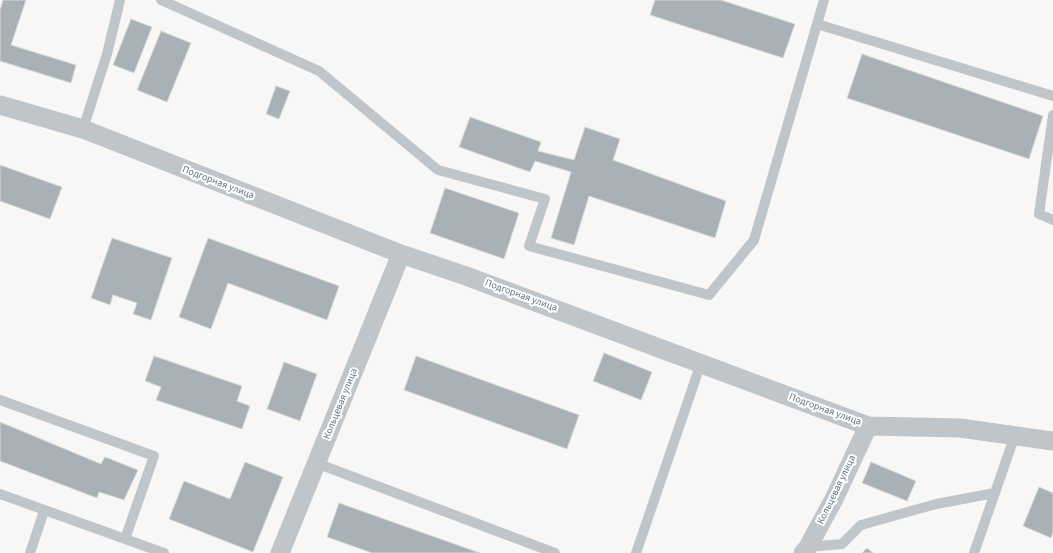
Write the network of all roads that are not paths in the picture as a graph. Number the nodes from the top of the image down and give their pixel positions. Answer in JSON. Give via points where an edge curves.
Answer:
{"nodes":[{"id":1,"x":120,"y":0,"type":"edge"},
{"id":2,"x":162,"y":0,"type":"edge"},
{"id":3,"x":824,"y":0,"type":"edge"},
{"id":4,"x":817,"y":24,"type":"junction"},
{"id":5,"x":1053,"y":96,"type":"edge"},
{"id":6,"x":0,"y":105,"type":"edge"},
{"id":7,"x":1053,"y":115,"type":"edge"},
{"id":8,"x":83,"y":130,"type":"junction"},
{"id":9,"x":1053,"y":220,"type":"edge"},
{"id":10,"x":401,"y":254,"type":"junction"},
{"id":11,"x":701,"y":363,"type":"junction"},
{"id":12,"x":0,"y":400,"type":"edge"},
{"id":13,"x":868,"y":426,"type":"junction"},
{"id":14,"x":1015,"y":435,"type":"junction"},
{"id":15,"x":1053,"y":441,"type":"edge"},
{"id":16,"x":316,"y":463,"type":"junction"},
{"id":17,"x":995,"y":493,"type":"junction"},
{"id":18,"x":0,"y":494,"type":"edge"},
{"id":19,"x":44,"y":511,"type":"junction"},
{"id":20,"x":125,"y":539,"type":"junction"},
{"id":21,"x":806,"y":550,"type":"edge"},
{"id":22,"x":30,"y":553,"type":"edge"},
{"id":23,"x":164,"y":553,"type":"edge"},
{"id":24,"x":280,"y":553,"type":"edge"},
{"id":25,"x":555,"y":553,"type":"edge"},
{"id":26,"x":636,"y":553,"type":"edge"},
{"id":27,"x":974,"y":553,"type":"edge"}],
"edges":[{"from":1,"to":8,"type":"lane","via":[[107,54]]},
{"from":2,"to":4,"type":"lane","via":[[319,71],[438,170],[545,199],[529,246],[709,295],[754,240]]},
{"from":3,"to":4,"type":"lane"},
{"from":4,"to":5,"type":"lane"},
{"from":6,"to":8,"type":"street","name":"Подгорная улица"},
{"from":7,"to":9,"type":"lane","via":[[1039,214]]},
{"from":8,"to":10,"type":"street","name":"Подгорная улица"},
{"from":10,"to":11,"type":"street","name":"Подгорная улица"},
{"from":10,"to":16,"type":"street","name":"Кольцевая улица"},
{"from":11,"to":13,"type":"street","name":"Подгорная улица"},
{"from":11,"to":26,"type":"lane"},
{"from":12,"to":20,"type":"lane","via":[[154,456]]},
{"from":13,"to":14,"type":"street","name":"Подгорная улица","via":[[960,428]]},
{"from":13,"to":21,"type":"street","name":"Кольцевая улица","via":[[834,499]]},
{"from":14,"to":15,"type":"street","name":"Подгорная улица"},
{"from":14,"to":17,"type":"lane"},
{"from":16,"to":24,"type":"street","name":"Кольцевая улица"},
{"from":16,"to":25,"type":"lane"},
{"from":17,"to":21,"type":"lane","via":[[936,504],[861,525],[842,544]]},
{"from":17,"to":27,"type":"lane"},
{"from":18,"to":19,"type":"lane"},
{"from":19,"to":20,"type":"lane"},
{"from":19,"to":22,"type":"lane"},
{"from":20,"to":23,"type":"lane"}]}
